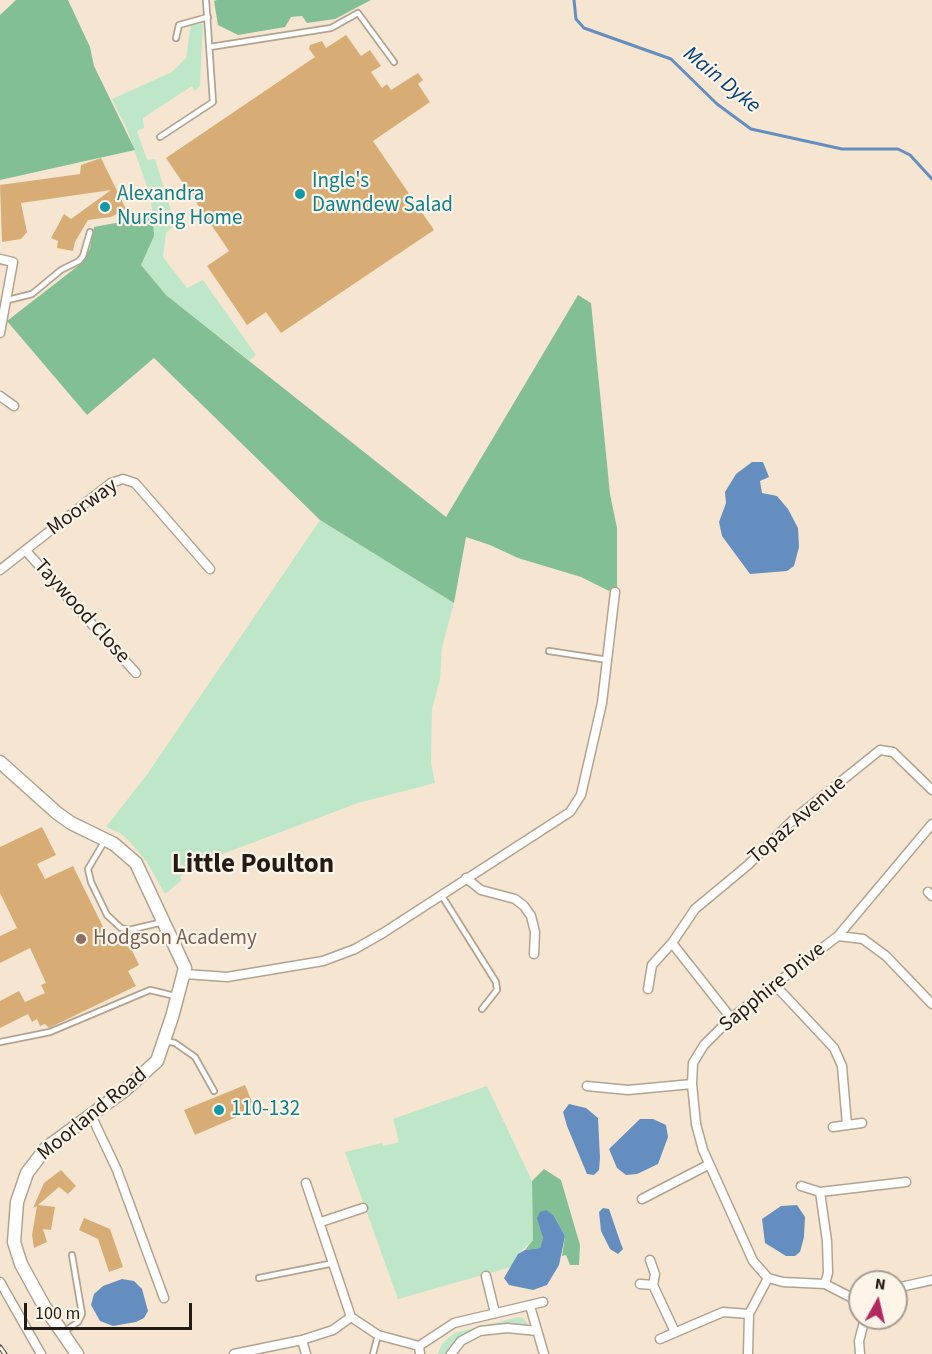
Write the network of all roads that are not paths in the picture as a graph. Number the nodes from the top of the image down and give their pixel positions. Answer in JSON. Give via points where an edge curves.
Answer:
{"nodes":[{"id":1,"x":206,"y":0,"type":"edge"},
{"id":2,"x":208,"y":17,"type":"junction"},
{"id":3,"x":176,"y":38,"type":"dead end"},
{"id":4,"x":210,"y":47,"type":"junction"},
{"id":5,"x":394,"y":62,"type":"dead end"},
{"id":6,"x":160,"y":138,"type":"dead end"},
{"id":7,"x":90,"y":232,"type":"dead end"},
{"id":8,"x":0,"y":259,"type":"edge"},
{"id":9,"x":8,"y":300,"type":"junction"},
{"id":10,"x":0,"y":333,"type":"edge"},
{"id":11,"x":1,"y":399,"type":"edge"},
{"id":12,"x":14,"y":406,"type":"dead end"},
{"id":13,"x":26,"y":551,"type":"junction"},
{"id":14,"x":210,"y":569,"type":"dead end"},
{"id":15,"x":0,"y":570,"type":"edge"},
{"id":16,"x":615,"y":592,"type":"dead end"},
{"id":17,"x":549,"y":651,"type":"dead end"},
{"id":18,"x":608,"y":660,"type":"junction"},
{"id":19,"x":136,"y":673,"type":"dead end"},
{"id":20,"x":0,"y":762,"type":"edge"},
{"id":21,"x":932,"y":790,"type":"edge"},
{"id":22,"x":932,"y":824,"type":"edge"},
{"id":23,"x":105,"y":839,"type":"junction"},
{"id":24,"x":466,"y":878,"type":"junction"},
{"id":25,"x":442,"y":896,"type":"junction"},
{"id":26,"x":164,"y":921,"type":"junction"},
{"id":27,"x":838,"y":936,"type":"junction"},
{"id":28,"x":672,"y":943,"type":"junction"},
{"id":29,"x":534,"y":954,"type":"dead end"},
{"id":30,"x":185,"y":974,"type":"junction"},
{"id":31,"x":774,"y":984,"type":"junction"},
{"id":32,"x":648,"y":989,"type":"dead end"},
{"id":33,"x":178,"y":996,"type":"junction"},
{"id":34,"x":932,"y":1004,"type":"edge"},
{"id":35,"x":482,"y":1009,"type":"dead end"},
{"id":36,"x":731,"y":1018,"type":"junction"},
{"id":37,"x":165,"y":1041,"type":"junction"},
{"id":38,"x":0,"y":1042,"type":"edge"},
{"id":39,"x":692,"y":1084,"type":"junction"},
{"id":40,"x":587,"y":1086,"type":"dead end"},
{"id":41,"x":214,"y":1091,"type":"dead end"},
{"id":42,"x":91,"y":1115,"type":"junction"},
{"id":43,"x":862,"y":1123,"type":"dead end"},
{"id":44,"x":847,"y":1125,"type":"junction"},
{"id":45,"x":833,"y":1127,"type":"dead end"},
{"id":46,"x":708,"y":1165,"type":"junction"},
{"id":47,"x":906,"y":1182,"type":"dead end"},
{"id":48,"x":306,"y":1183,"type":"dead end"},
{"id":49,"x":801,"y":1186,"type":"dead end"},
{"id":50,"x":820,"y":1192,"type":"junction"},
{"id":51,"x":642,"y":1200,"type":"dead end"},
{"id":52,"x":363,"y":1208,"type":"dead end"},
{"id":53,"x":321,"y":1222,"type":"junction"},
{"id":54,"x":72,"y":1255,"type":"dead end"},
{"id":55,"x":650,"y":1260,"type":"dead end"},
{"id":56,"x":333,"y":1263,"type":"junction"},
{"id":57,"x":486,"y":1276,"type":"dead end"},
{"id":58,"x":259,"y":1278,"type":"dead end"},
{"id":59,"x":768,"y":1278,"type":"junction"},
{"id":60,"x":932,"y":1280,"type":"edge"},
{"id":61,"x":0,"y":1282,"type":"edge"},
{"id":62,"x":640,"y":1284,"type":"dead end"},
{"id":63,"x":825,"y":1284,"type":"junction"},
{"id":64,"x":653,"y":1285,"type":"junction"},
{"id":65,"x":908,"y":1285,"type":"edge"},
{"id":66,"x":848,"y":1296,"type":"edge"},
{"id":67,"x":164,"y":1298,"type":"dead end"},
{"id":68,"x":543,"y":1302,"type":"dead end"},
{"id":69,"x":530,"y":1306,"type":"junction"},
{"id":70,"x":495,"y":1313,"type":"junction"},
{"id":71,"x":749,"y":1314,"type":"junction"},
{"id":72,"x":351,"y":1317,"type":"junction"},
{"id":73,"x":862,"y":1330,"type":"edge"},
{"id":74,"x":537,"y":1331,"type":"junction"},
{"id":75,"x":675,"y":1332,"type":"junction"},
{"id":76,"x":62,"y":1333,"type":"junction"},
{"id":77,"x":378,"y":1335,"type":"junction"},
{"id":78,"x":660,"y":1339,"type":"dead end"},
{"id":79,"x":302,"y":1340,"type":"junction"},
{"id":80,"x":419,"y":1350,"type":"edge"},
{"id":81,"x":41,"y":1354,"type":"edge"},
{"id":82,"x":77,"y":1354,"type":"edge"},
{"id":83,"x":234,"y":1354,"type":"edge"},
{"id":84,"x":306,"y":1354,"type":"edge"},
{"id":85,"x":373,"y":1354,"type":"edge"},
{"id":86,"x":451,"y":1354,"type":"edge"},
{"id":87,"x":544,"y":1354,"type":"edge"},
{"id":88,"x":748,"y":1354,"type":"edge"},
{"id":89,"x":860,"y":1354,"type":"edge"}],
"edges":[{"from":1,"to":2,"type":"lane"},
{"from":2,"to":3,"type":"lane","via":[[179,26]]},
{"from":2,"to":4,"type":"lane"},
{"from":4,"to":5,"type":"lane","via":[[331,28],[358,13]]},
{"from":4,"to":6,"type":"lane","via":[[213,102]]},
{"from":7,"to":9,"type":"lane","via":[[80,261],[61,270],[32,294]]},
{"from":8,"to":9,"type":"street","via":[[13,262]]},
{"from":9,"to":10,"type":"street"},
{"from":11,"to":12,"type":"street"},
{"from":13,"to":14,"type":"street","name":"Moorway","via":[[111,483],[127,479],[135,483]]},
{"from":13,"to":15,"type":"street","name":"Moorway"},
{"from":13,"to":19,"type":"street","name":"Taywood Close"},
{"from":16,"to":18,"type":"street"},
{"from":17,"to":18,"type":"lane"},
{"from":18,"to":24,"type":"street","via":[[578,803],[570,812]]},
{"from":20,"to":23,"type":"street","via":[[64,818]]},
{"from":21,"to":28,"type":"street","name":"Topaz Avenue","via":[[893,752],[880,750],[794,819],[748,865],[695,909]]},
{"from":22,"to":27,"type":"street"},
{"from":23,"to":26,"type":"street","via":[[128,854],[141,870]]},
{"from":23,"to":26,"type":"lane","via":[[88,869],[107,915],[129,930]]},
{"from":24,"to":25,"type":"street"},
{"from":24,"to":29,"type":"street","via":[[481,890],[515,899],[524,906],[535,932]]},
{"from":25,"to":30,"type":"street","via":[[374,939],[323,961],[227,977]]},
{"from":25,"to":35,"type":"lane","via":[[496,982],[497,990]]},
{"from":26,"to":30,"type":"street","via":[[184,961]]},
{"from":27,"to":31,"type":"street","name":"Sapphire Drive"},
{"from":27,"to":34,"type":"street","name":"Sapphire Drive","via":[[863,939]]},
{"from":28,"to":32,"type":"street","name":"Topaz Avenue","via":[[652,965]]},
{"from":28,"to":36,"type":"street"},
{"from":30,"to":33,"type":"street","name":"Moorland Road"},
{"from":31,"to":36,"type":"street","name":"Sapphire Drive"},
{"from":31,"to":44,"type":"street","via":[[834,1048],[842,1066]]},
{"from":33,"to":37,"type":"street","name":"Moorland Road"},
{"from":33,"to":38,"type":"lane","via":[[150,990],[50,1032]]},
{"from":36,"to":39,"type":"street","name":"Sapphire Drive","via":[[693,1063]]},
{"from":37,"to":41,"type":"lane","via":[[195,1057]]},
{"from":37,"to":42,"type":"street","name":"Moorland Road","via":[[151,1068]]},
{"from":39,"to":40,"type":"street","via":[[628,1090]]},
{"from":39,"to":46,"type":"street","name":"Sapphire Drive","via":[[696,1124]]},
{"from":42,"to":67,"type":"street","via":[[117,1170]]},
{"from":42,"to":76,"type":"street","name":"Moorland Road","via":[[38,1157],[24,1181],[15,1212],[14,1242],[19,1257]]},
{"from":43,"to":44,"type":"street"},
{"from":44,"to":45,"type":"street"},
{"from":46,"to":51,"type":"street"},
{"from":46,"to":59,"type":"street","name":"Sapphire Drive","via":[[753,1261]]},
{"from":47,"to":50,"type":"street"},
{"from":48,"to":53,"type":"street"},
{"from":49,"to":50,"type":"street"},
{"from":50,"to":63,"type":"street","via":[[827,1241]]},
{"from":52,"to":53,"type":"street"},
{"from":53,"to":56,"type":"street"},
{"from":54,"to":76,"type":"lane","via":[[82,1314],[78,1322]]},
{"from":55,"to":64,"type":"street","via":[[655,1274]]},
{"from":56,"to":58,"type":"lane"},
{"from":56,"to":72,"type":"street"},
{"from":57,"to":70,"type":"street"},
{"from":59,"to":63,"type":"street"},
{"from":59,"to":71,"type":"street"},
{"from":60,"to":65,"type":"street"},
{"from":61,"to":81,"type":"street"},
{"from":62,"to":64,"type":"street"},
{"from":63,"to":66,"type":"street"},
{"from":64,"to":75,"type":"street"},
{"from":68,"to":69,"type":"street"},
{"from":69,"to":70,"type":"street"},
{"from":69,"to":74,"type":"street"},
{"from":70,"to":80,"type":"street","via":[[453,1323]]},
{"from":71,"to":75,"type":"street","via":[[723,1312]]},
{"from":71,"to":88,"type":"street"},
{"from":72,"to":77,"type":"street"},
{"from":72,"to":79,"type":"street","via":[[333,1330]]},
{"from":73,"to":89,"type":"street"},
{"from":74,"to":86,"type":"street","via":[[480,1330],[461,1341]]},
{"from":74,"to":87,"type":"street"},
{"from":75,"to":78,"type":"street"},
{"from":76,"to":82,"type":"street","name":"Moorland Road"},
{"from":77,"to":80,"type":"street"},
{"from":77,"to":85,"type":"lane"},
{"from":79,"to":83,"type":"street"},
{"from":79,"to":84,"type":"street"}]}
